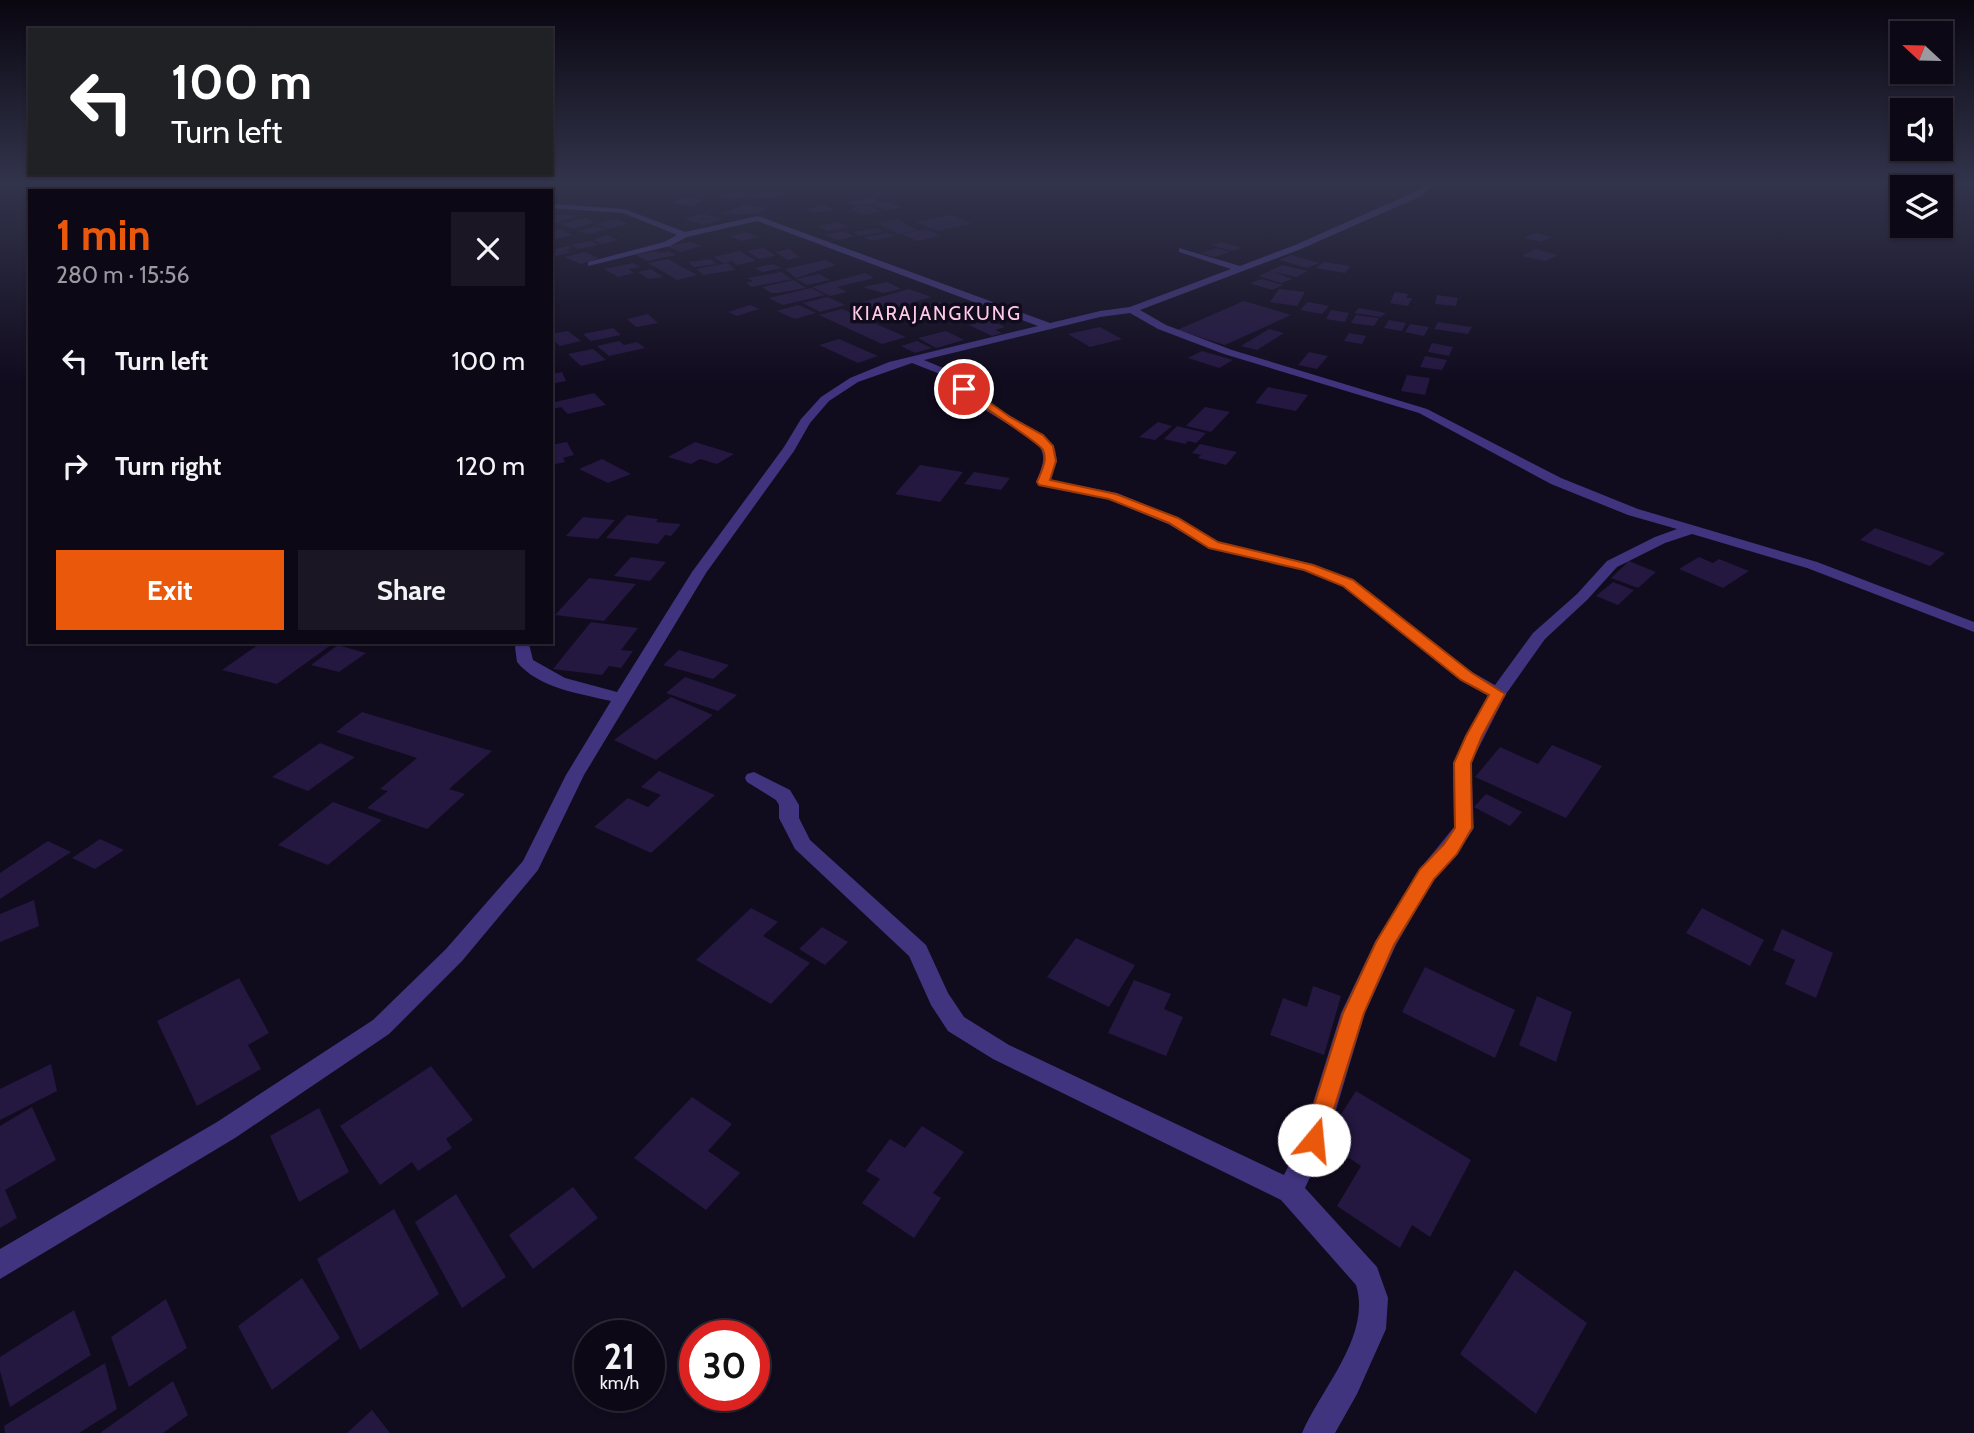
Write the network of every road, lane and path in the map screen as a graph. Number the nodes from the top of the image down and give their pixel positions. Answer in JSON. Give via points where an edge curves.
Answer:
{"nodes":[{"id":1,"x":652,"y":248,"type":"edge"},
{"id":2,"x":838,"y":248,"type":"edge"},
{"id":3,"x":1294,"y":248,"type":"edge"},
{"id":4,"x":1182,"y":250,"type":"dead end"},
{"id":5,"x":591,"y":264,"type":"dead end"},
{"id":6,"x":1243,"y":270,"type":"junction"},
{"id":7,"x":1132,"y":310,"type":"junction"},
{"id":8,"x":1048,"y":326,"type":"junction"},
{"id":9,"x":913,"y":359,"type":"junction"},
{"id":10,"x":1692,"y":529,"type":"junction"},
{"id":11,"x":1974,"y":627,"type":"edge"},
{"id":12,"x":523,"y":646,"type":"dead end"},
{"id":13,"x":1498,"y":694,"type":"junction"},
{"id":14,"x":623,"y":699,"type":"junction"},
{"id":15,"x":754,"y":778,"type":"dead end"},
{"id":16,"x":1290,"y":1191,"type":"junction"},
{"id":17,"x":0,"y":1265,"type":"edge"},
{"id":18,"x":1318,"y":1433,"type":"edge"}],
"edges":[{"from":1,"to":5,"type":"street"},
{"from":2,"to":8,"type":"street"},
{"from":3,"to":6,"type":"street"},
{"from":4,"to":6,"type":"street"},
{"from":6,"to":7,"type":"street"},
{"from":7,"to":8,"type":"street"},
{"from":7,"to":10,"type":"street","via":[[1162,327],[1228,352],[1423,411],[1567,486]]},
{"from":8,"to":9,"type":"street"},
{"from":9,"to":13,"type":"street","via":[[944,372],[973,398],[1039,438],[1049,449],[1051,461],[1043,482],[1112,496],[1173,521],[1214,545],[1308,567],[1348,583],[1466,677]]},
{"from":9,"to":14,"type":"street","via":[[853,380],[825,399],[805,422],[699,572]]},
{"from":10,"to":11,"type":"street","via":[[1812,565]]},
{"from":10,"to":13,"type":"street","via":[[1612,565],[1539,636]]},
{"from":12,"to":14,"type":"street","via":[[525,662],[539,673]]},
{"from":13,"to":16,"type":"street","via":[[1462,763],[1464,828],[1427,874],[1386,942],[1353,1013],[1314,1140]]},
{"from":14,"to":17,"type":"street","via":[[575,775],[531,865],[454,955],[381,1027],[226,1130]]},
{"from":15,"to":16,"type":"street","via":[[783,795],[803,844],[918,951],[956,1024],[1001,1052]]},
{"from":16,"to":18,"type":"street","via":[[1367,1278],[1374,1298],[1371,1329]]}]}
